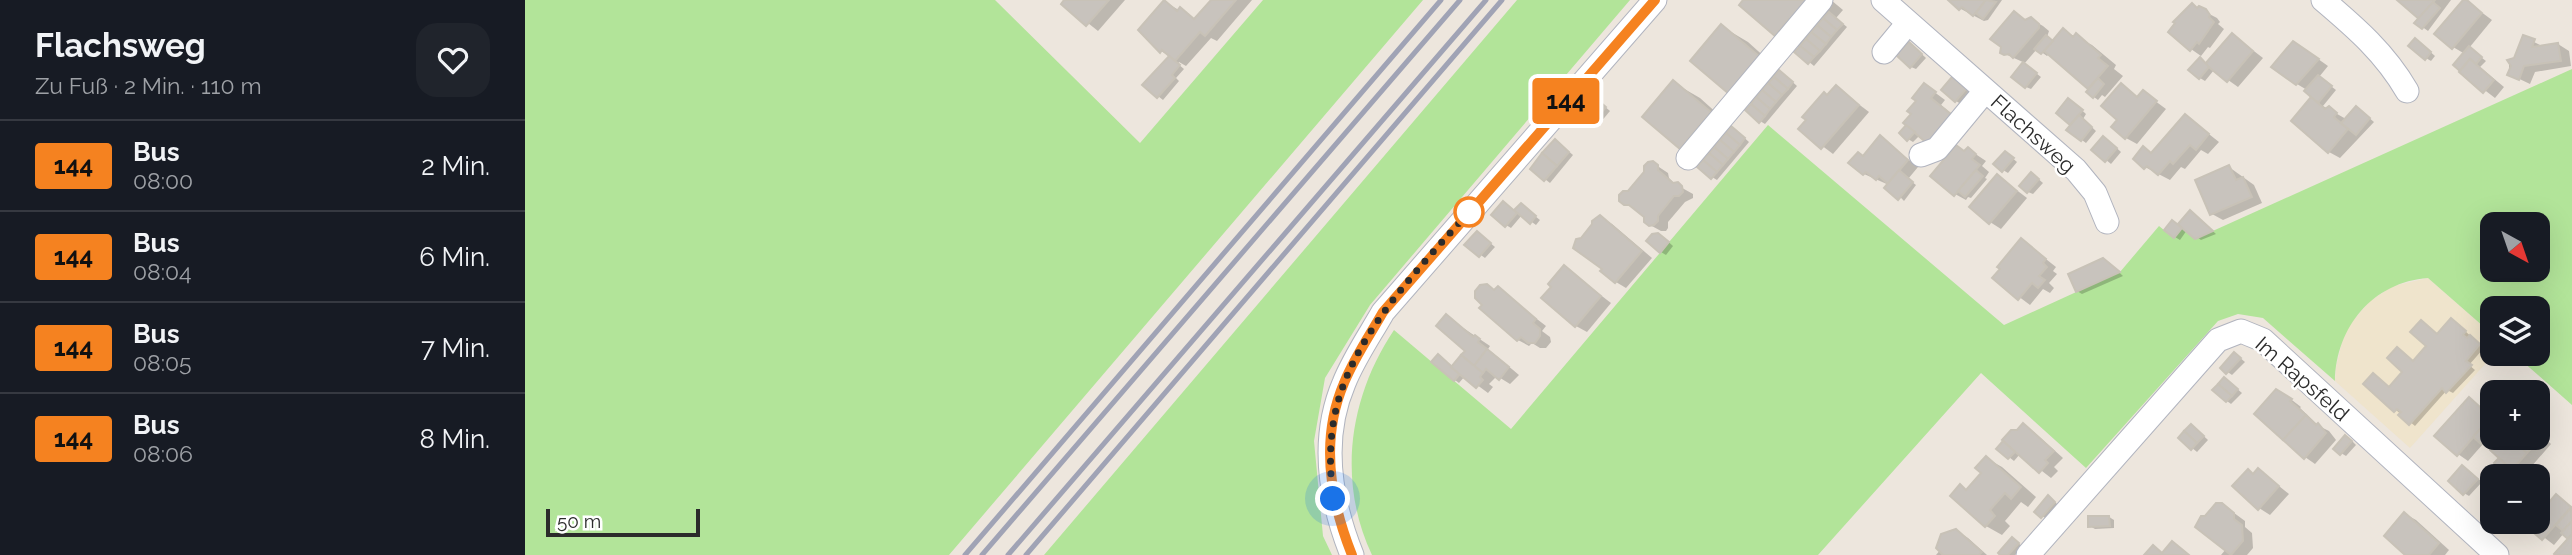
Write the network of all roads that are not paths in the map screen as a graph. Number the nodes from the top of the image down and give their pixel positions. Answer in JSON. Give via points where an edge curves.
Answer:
{"nodes":[{"id":1,"x":1655,"y":0,"type":"edge"},
{"id":2,"x":1821,"y":0,"type":"edge"},
{"id":3,"x":1883,"y":0,"type":"edge"},
{"id":4,"x":2323,"y":0,"type":"edge"},
{"id":5,"x":1908,"y":23,"type":"junction"},
{"id":6,"x":1884,"y":52,"type":"dead end"},
{"id":7,"x":2407,"y":90,"type":"dead end"},
{"id":8,"x":1985,"y":91,"type":"junction"},
{"id":9,"x":1921,"y":155,"type":"dead end"},
{"id":10,"x":1688,"y":158,"type":"dead end"},
{"id":11,"x":2107,"y":222,"type":"dead end"},
{"id":12,"x":2483,"y":550,"type":"edge"},
{"id":13,"x":1352,"y":555,"type":"edge"},
{"id":14,"x":2028,"y":555,"type":"edge"}],
"edges":[{"from":1,"to":13,"type":"street","via":[[1383,312],[1363,346],[1343,383],[1330,448],[1333,499]]},
{"from":2,"to":10,"type":"street"},
{"from":3,"to":5,"type":"street","name":"Flachsweg"},
{"from":4,"to":7,"type":"street","via":[[2393,66]]},
{"from":5,"to":6,"type":"street"},
{"from":5,"to":8,"type":"street","name":"Flachsweg"},
{"from":8,"to":9,"type":"street","via":[[1937,149]]},
{"from":8,"to":11,"type":"street","name":"Flachsweg","via":[[2075,170],[2095,193]]},
{"from":12,"to":14,"type":"street","name":"Im Rapsfeld","via":[[2263,340],[2241,331],[2218,340]]}]}
